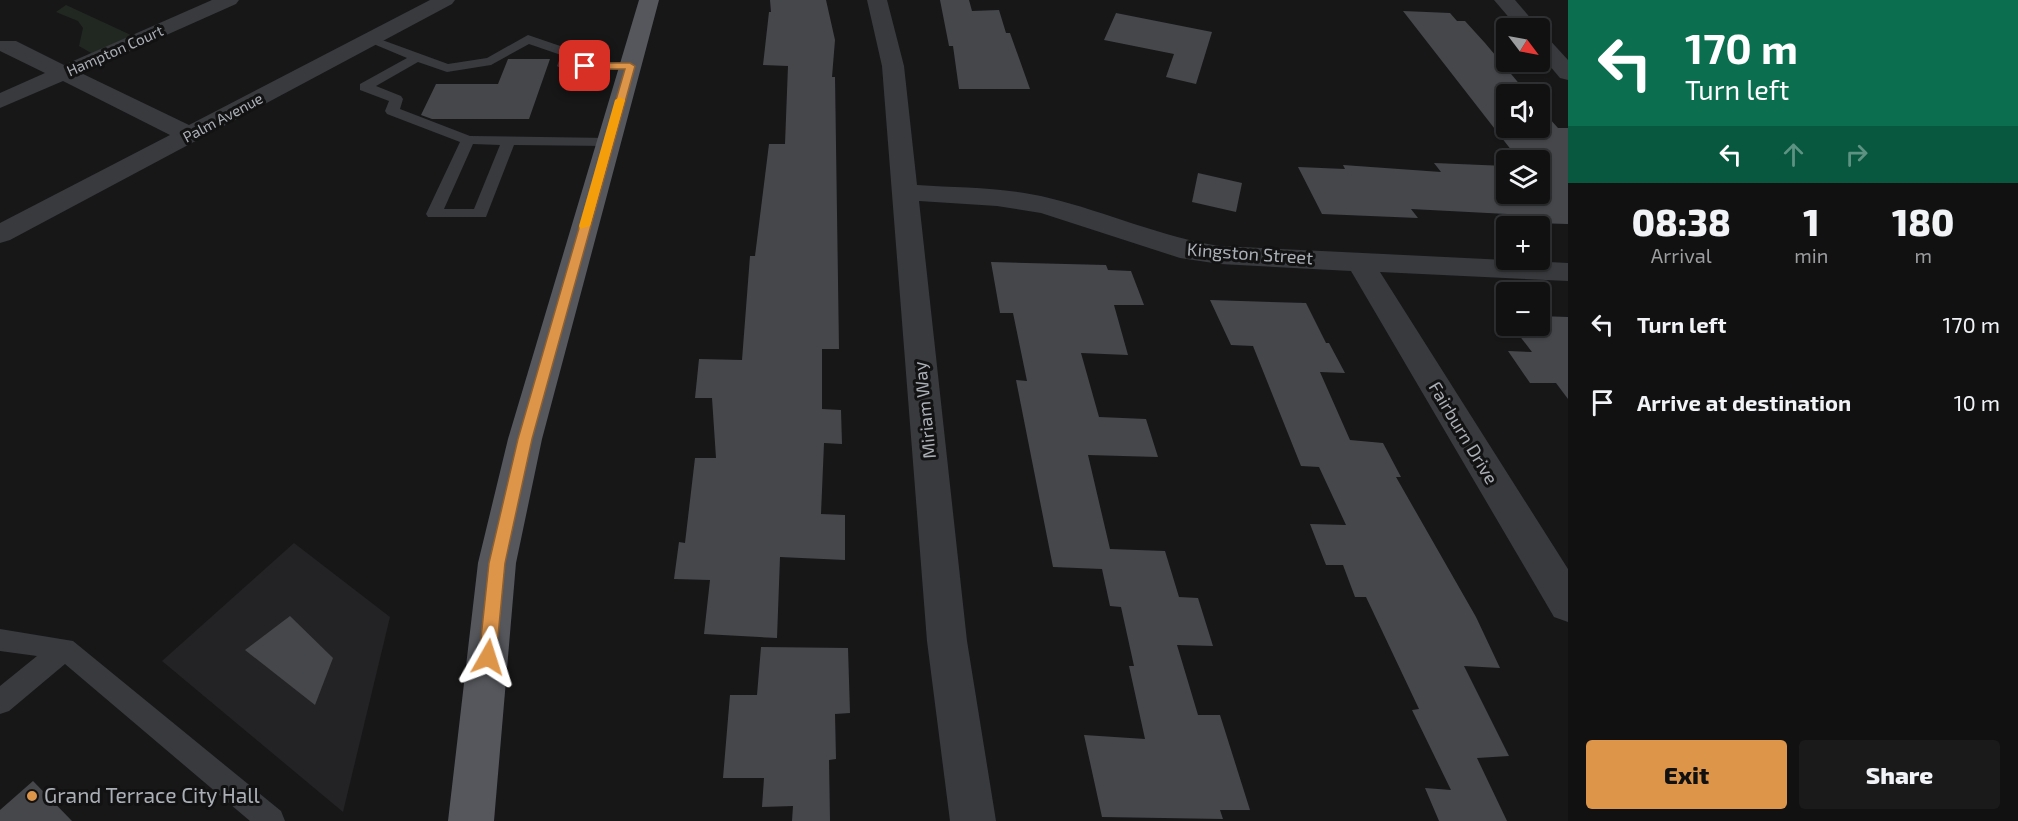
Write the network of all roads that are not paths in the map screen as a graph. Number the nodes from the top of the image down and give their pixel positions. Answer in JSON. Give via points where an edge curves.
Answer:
{"nodes":[{"id":1,"x":229,"y":0,"type":"edge"},
{"id":2,"x":445,"y":0,"type":"edge"},
{"id":3,"x":649,"y":0,"type":"edge"},
{"id":4,"x":877,"y":0,"type":"edge"},
{"id":5,"x":1504,"y":0,"type":"edge"},
{"id":6,"x":1520,"y":18,"type":"edge"},
{"id":7,"x":370,"y":40,"type":"junction"},
{"id":8,"x":8,"y":46,"type":"dead end"},
{"id":9,"x":1550,"y":53,"type":"edge"},
{"id":10,"x":418,"y":57,"type":"junction"},
{"id":11,"x":630,"y":66,"type":"junction"},
{"id":12,"x":1568,"y":73,"type":"edge"},
{"id":13,"x":63,"y":74,"type":"junction"},
{"id":14,"x":0,"y":101,"type":"edge"},
{"id":15,"x":190,"y":135,"type":"junction"},
{"id":16,"x":509,"y":139,"type":"junction"},
{"id":17,"x":468,"y":140,"type":"junction"},
{"id":18,"x":609,"y":142,"type":"junction"},
{"id":19,"x":904,"y":192,"type":"junction"},
{"id":20,"x":0,"y":234,"type":"edge"},
{"id":21,"x":1359,"y":261,"type":"junction"},
{"id":22,"x":1568,"y":272,"type":"edge"},
{"id":23,"x":1568,"y":604,"type":"edge"},
{"id":24,"x":0,"y":640,"type":"edge"},
{"id":25,"x":65,"y":649,"type":"junction"},
{"id":26,"x":0,"y":702,"type":"edge"},
{"id":27,"x":271,"y":821,"type":"edge"},
{"id":28,"x":471,"y":821,"type":"edge"},
{"id":29,"x":973,"y":821,"type":"edge"}],
"edges":[{"from":1,"to":13,"type":"street","name":"Hampton Court"},
{"from":2,"to":7,"type":"street","name":"Palm Avenue"},
{"from":3,"to":11,"type":"main road"},
{"from":4,"to":19,"type":"street","name":"Miriam Way","via":[[893,66]]},
{"from":5,"to":6,"type":"street"},
{"from":7,"to":10,"type":"lane"},
{"from":7,"to":15,"type":"street","name":"Palm Avenue"},
{"from":8,"to":13,"type":"street"},
{"from":9,"to":12,"type":"street"},
{"from":10,"to":11,"type":"lane","via":[[447,68],[480,63],[491,61],[528,39],[568,53],[563,66]]},
{"from":10,"to":17,"type":"lane","via":[[365,87],[396,99],[392,111]]},
{"from":11,"to":18,"type":"main road"},
{"from":13,"to":14,"type":"street","name":"Hampton Court"},
{"from":13,"to":15,"type":"street"},
{"from":15,"to":20,"type":"street","name":"Palm Avenue"},
{"from":16,"to":17,"type":"lane"},
{"from":16,"to":17,"type":"lane","via":[[480,214],[434,214]]},
{"from":16,"to":18,"type":"lane"},
{"from":18,"to":28,"type":"main road","via":[[525,439],[497,563]]},
{"from":19,"to":21,"type":"street","name":"Kingston Street","via":[[1045,205],[1180,249],[1220,255]]},
{"from":19,"to":29,"type":"street","name":"Miriam Way","via":[[947,641]]},
{"from":21,"to":22,"type":"street","name":"Kingston Street"},
{"from":21,"to":23,"type":"street","name":"Fairburn Drive"},
{"from":24,"to":25,"type":"lane"},
{"from":25,"to":26,"type":"lane"},
{"from":25,"to":27,"type":"lane"}]}
